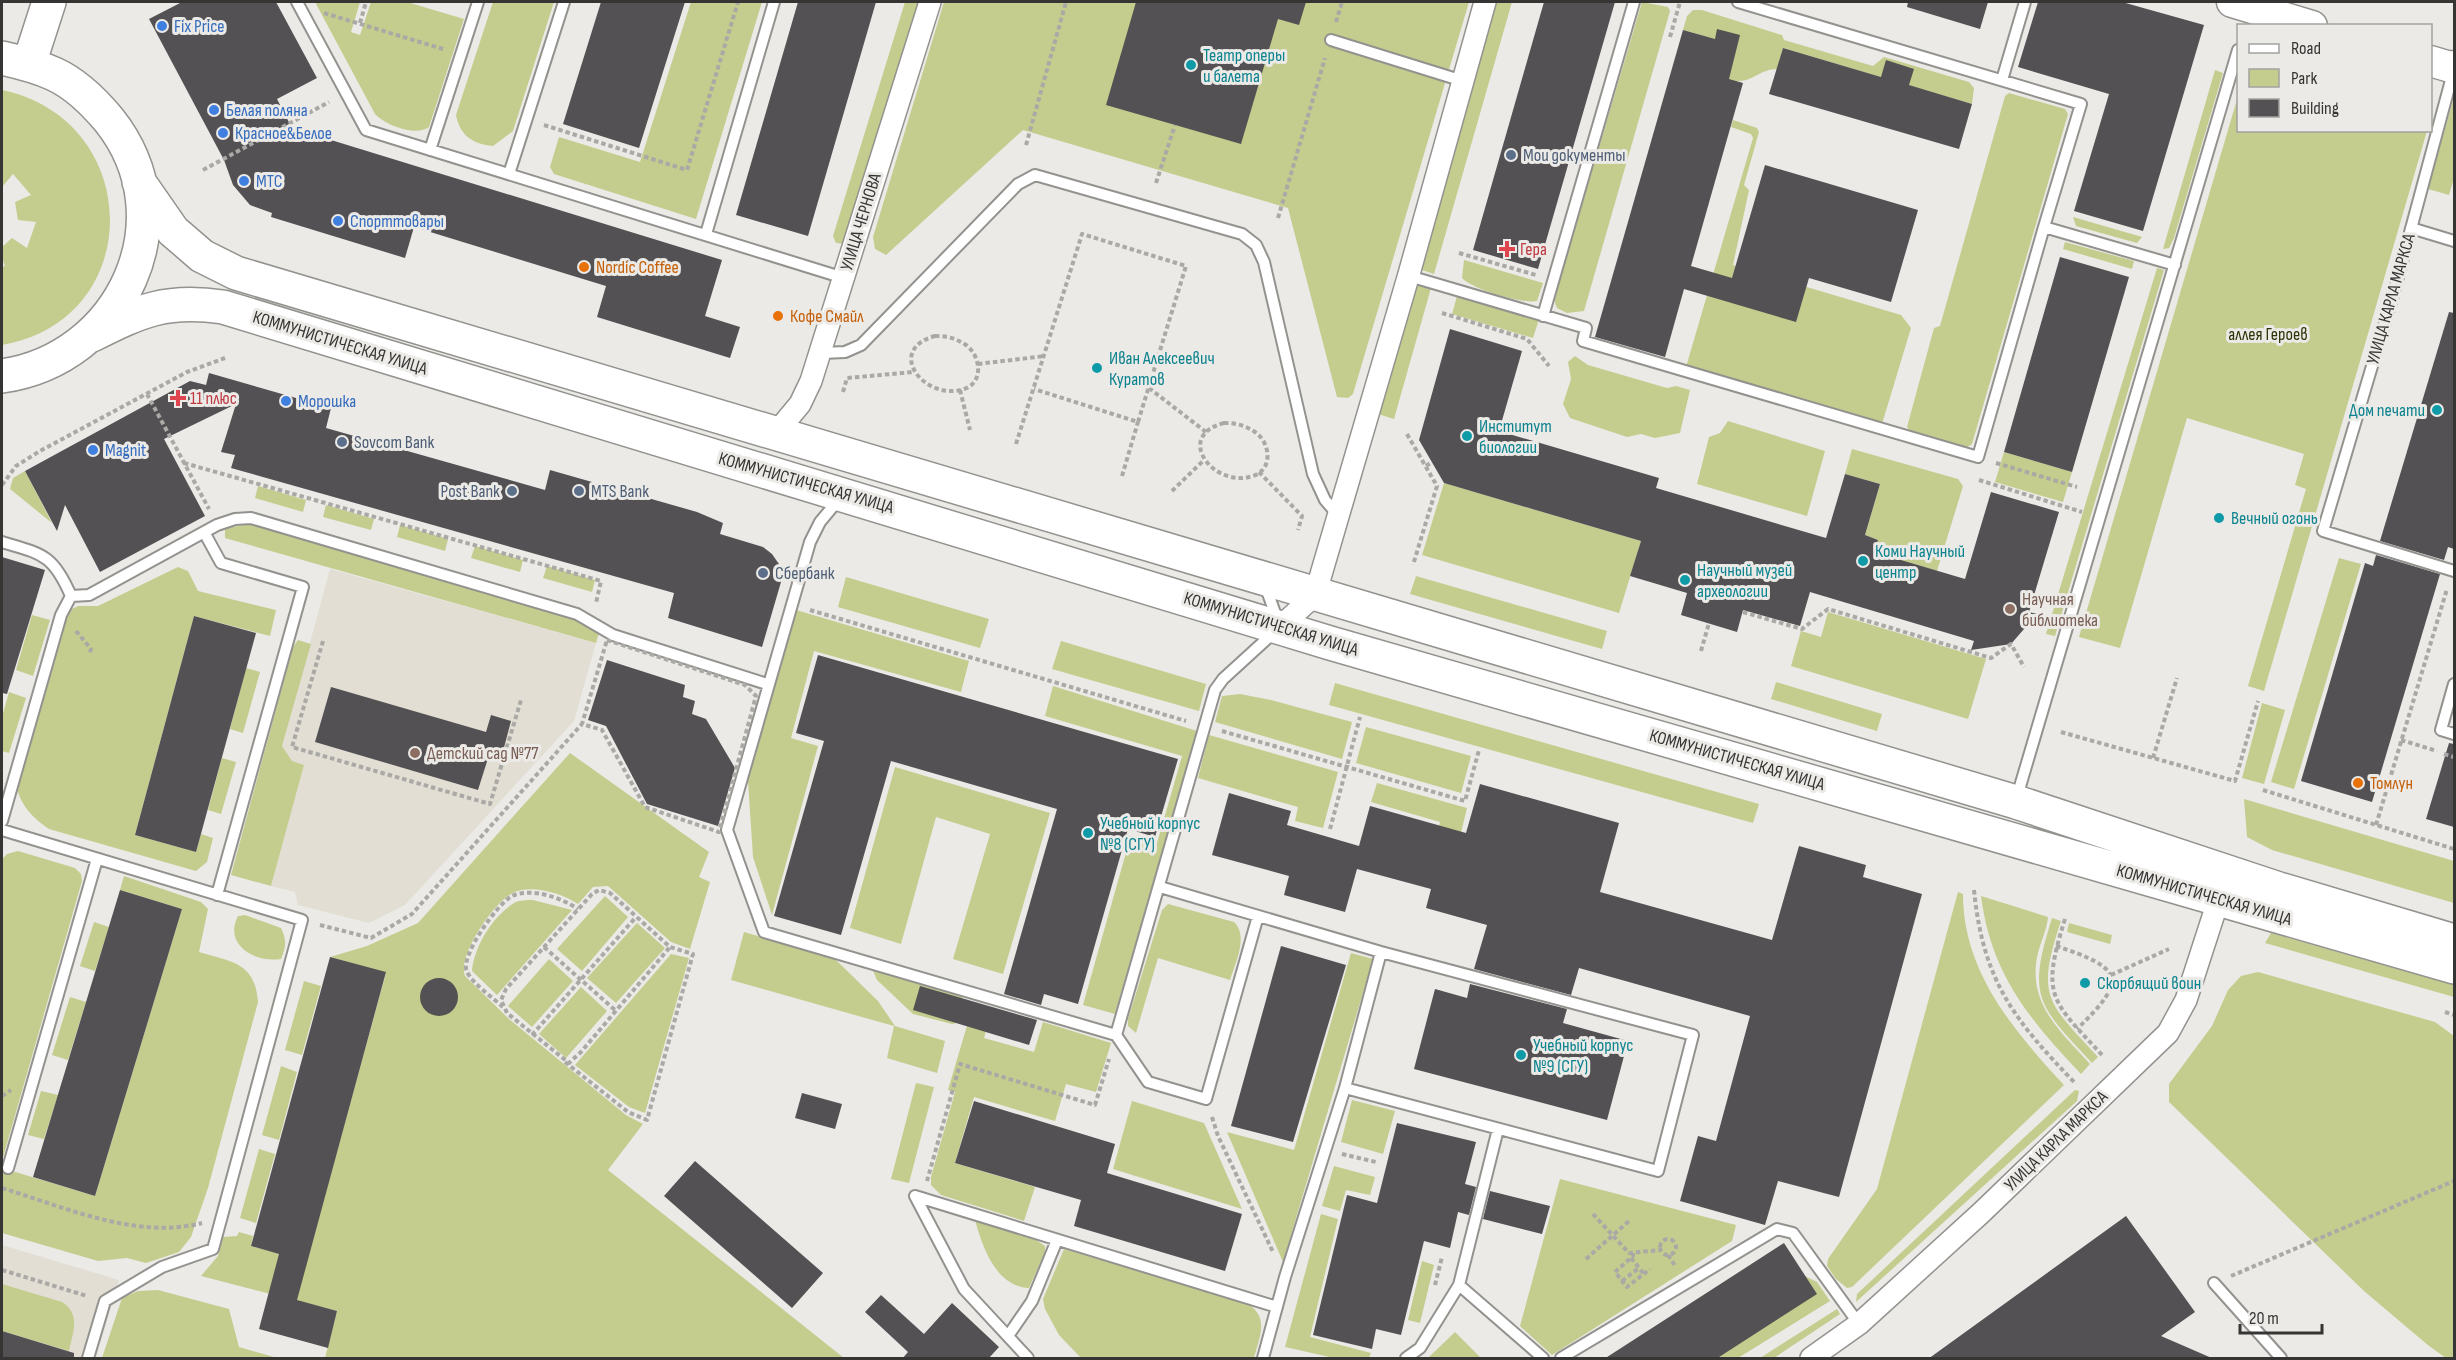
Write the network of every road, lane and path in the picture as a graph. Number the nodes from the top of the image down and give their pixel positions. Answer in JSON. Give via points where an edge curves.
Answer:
{"nodes":[{"id":1,"x":49,"y":2,"type":"edge"},
{"id":2,"x":366,"y":2,"type":"edge"},
{"id":3,"x":478,"y":2,"type":"edge"},
{"id":4,"x":564,"y":2,"type":"edge"},
{"id":5,"x":738,"y":2,"type":"edge"},
{"id":6,"x":774,"y":2,"type":"edge"},
{"id":7,"x":930,"y":2,"type":"edge"},
{"id":8,"x":1066,"y":2,"type":"edge"},
{"id":9,"x":1342,"y":2,"type":"edge"},
{"id":10,"x":1485,"y":2,"type":"edge"},
{"id":11,"x":1634,"y":2,"type":"edge"},
{"id":12,"x":1680,"y":2,"type":"edge"},
{"id":13,"x":1738,"y":2,"type":"edge"},
{"id":14,"x":2025,"y":2,"type":"edge"},
{"id":15,"x":298,"y":4,"type":"edge"},
{"id":16,"x":2244,"y":8,"type":"edge"},
{"id":17,"x":360,"y":23,"type":"junction"},
{"id":18,"x":2304,"y":24,"type":"edge"},
{"id":19,"x":1670,"y":37,"type":"dead end"},
{"id":20,"x":1331,"y":40,"type":"junction"},
{"id":21,"x":2237,"y":53,"type":"edge"},
{"id":22,"x":461,"y":55,"type":"junction"},
{"id":23,"x":15,"y":61,"type":"edge"},
{"id":24,"x":2446,"y":65,"type":"edge"},
{"id":25,"x":1463,"y":81,"type":"junction"},
{"id":26,"x":2002,"y":81,"type":"junction"},
{"id":27,"x":346,"y":94,"type":"junction"},
{"id":28,"x":526,"y":120,"type":"junction"},
{"id":29,"x":1175,"y":124,"type":"dead end"},
{"id":30,"x":2432,"y":130,"type":"edge"},
{"id":31,"x":2432,"y":132,"type":"edge"},
{"id":32,"x":1026,"y":145,"type":"dead end"},
{"id":33,"x":430,"y":150,"type":"junction"},
{"id":34,"x":203,"y":170,"type":"dead end"},
{"id":35,"x":509,"y":174,"type":"junction"},
{"id":36,"x":139,"y":182,"type":"junction"},
{"id":37,"x":1156,"y":183,"type":"dead end"},
{"id":38,"x":1278,"y":218,"type":"dead end"},
{"id":39,"x":2044,"y":227,"type":"junction"},
{"id":40,"x":2411,"y":228,"type":"junction"},
{"id":41,"x":706,"y":234,"type":"junction"},
{"id":42,"x":2454,"y":241,"type":"edge"},
{"id":43,"x":1459,"y":253,"type":"dead end"},
{"id":44,"x":2175,"y":265,"type":"junction"},
{"id":45,"x":1408,"y":276,"type":"junction"},
{"id":46,"x":844,"y":278,"type":"junction"},
{"id":47,"x":1553,"y":280,"type":"junction"},
{"id":48,"x":1442,"y":313,"type":"dead end"},
{"id":49,"x":1543,"y":316,"type":"junction"},
{"id":50,"x":92,"y":335,"type":"junction"},
{"id":51,"x":821,"y":353,"type":"junction"},
{"id":52,"x":1045,"y":356,"type":"junction"},
{"id":53,"x":225,"y":358,"type":"dead end"},
{"id":54,"x":978,"y":364,"type":"junction"},
{"id":55,"x":1548,"y":366,"type":"dead end"},
{"id":56,"x":914,"y":372,"type":"junction"},
{"id":57,"x":2,"y":376,"type":"edge"},
{"id":58,"x":1149,"y":388,"type":"junction"},
{"id":59,"x":1034,"y":389,"type":"junction"},
{"id":60,"x":960,"y":390,"type":"junction"},
{"id":61,"x":843,"y":392,"type":"dead end"},
{"id":62,"x":147,"y":394,"type":"junction"},
{"id":63,"x":1138,"y":422,"type":"junction"},
{"id":64,"x":970,"y":430,"type":"dead end"},
{"id":65,"x":1206,"y":432,"type":"junction"},
{"id":66,"x":776,"y":433,"type":"junction"},
{"id":67,"x":1407,"y":434,"type":"dead end"},
{"id":68,"x":1016,"y":444,"type":"dead end"},
{"id":69,"x":1978,"y":457,"type":"junction"},
{"id":70,"x":1204,"y":460,"type":"junction"},
{"id":71,"x":1432,"y":462,"type":"dead end"},
{"id":72,"x":184,"y":463,"type":"junction"},
{"id":73,"x":1426,"y":466,"type":"junction"},
{"id":74,"x":1259,"y":472,"type":"junction"},
{"id":75,"x":1122,"y":476,"type":"dead end"},
{"id":76,"x":1979,"y":480,"type":"dead end"},
{"id":77,"x":2,"y":485,"type":"edge"},
{"id":78,"x":2077,"y":487,"type":"dead end"},
{"id":79,"x":1172,"y":491,"type":"dead end"},
{"id":80,"x":844,"y":494,"type":"junction"},
{"id":81,"x":1338,"y":515,"type":"junction"},
{"id":82,"x":2100,"y":517,"type":"junction"},
{"id":83,"x":217,"y":525,"type":"junction"},
{"id":84,"x":1298,"y":530,"type":"dead end"},
{"id":85,"x":204,"y":532,"type":"junction"},
{"id":86,"x":2,"y":542,"type":"edge"},
{"id":87,"x":1413,"y":565,"type":"dead end"},
{"id":88,"x":2454,"y":571,"type":"edge"},
{"id":89,"x":1262,"y":578,"type":"junction"},
{"id":90,"x":1315,"y":595,"type":"junction"},
{"id":91,"x":70,"y":596,"type":"junction"},
{"id":92,"x":2444,"y":599,"type":"dead end"},
{"id":93,"x":791,"y":604,"type":"junction"},
{"id":94,"x":1743,"y":612,"type":"dead end"},
{"id":95,"x":591,"y":621,"type":"junction"},
{"id":96,"x":1709,"y":623,"type":"dead end"},
{"id":97,"x":1280,"y":627,"type":"junction"},
{"id":98,"x":323,"y":641,"type":"dead end"},
{"id":99,"x":1701,"y":651,"type":"dead end"},
{"id":100,"x":2024,"y":667,"type":"dead end"},
{"id":101,"x":2177,"y":678,"type":"dead end"},
{"id":102,"x":767,"y":684,"type":"junction"},
{"id":103,"x":2454,"y":684,"type":"edge"},
{"id":104,"x":521,"y":700,"type":"dead end"},
{"id":105,"x":2258,"y":701,"type":"dead end"},
{"id":106,"x":1360,"y":717,"type":"dead end"},
{"id":107,"x":582,"y":723,"type":"junction"},
{"id":108,"x":1205,"y":727,"type":"junction"},
{"id":109,"x":2061,"y":732,"type":"dead end"},
{"id":110,"x":2454,"y":734,"type":"edge"},
{"id":111,"x":2401,"y":740,"type":"junction"},
{"id":112,"x":1479,"y":750,"type":"dead end"},
{"id":113,"x":2454,"y":757,"type":"edge"},
{"id":114,"x":2153,"y":758,"type":"junction"},
{"id":115,"x":1346,"y":767,"type":"junction"},
{"id":116,"x":2263,"y":790,"type":"dead end"},
{"id":117,"x":2016,"y":802,"type":"junction"},
{"id":118,"x":2,"y":821,"type":"edge"},
{"id":119,"x":2376,"y":825,"type":"junction"},
{"id":120,"x":1330,"y":829,"type":"dead end"},
{"id":121,"x":2,"y":830,"type":"edge"},
{"id":122,"x":2454,"y":849,"type":"edge"},
{"id":123,"x":97,"y":859,"type":"junction"},
{"id":124,"x":2223,"y":885,"type":"junction"},
{"id":125,"x":1160,"y":887,"type":"junction"},
{"id":126,"x":1974,"y":890,"type":"dead end"},
{"id":127,"x":217,"y":895,"type":"junction"},
{"id":128,"x":578,"y":909,"type":"junction"},
{"id":129,"x":1258,"y":916,"type":"junction"},
{"id":130,"x":636,"y":917,"type":"junction"},
{"id":131,"x":2065,"y":919,"type":"dead end"},
{"id":132,"x":302,"y":920,"type":"junction"},
{"id":133,"x":2454,"y":941,"type":"edge"},
{"id":134,"x":2056,"y":946,"type":"junction"},
{"id":135,"x":544,"y":947,"type":"junction"},
{"id":136,"x":670,"y":947,"type":"junction"},
{"id":137,"x":2169,"y":949,"type":"dead end"},
{"id":138,"x":1381,"y":952,"type":"junction"},
{"id":139,"x":2454,"y":967,"type":"edge"},
{"id":140,"x":2111,"y":975,"type":"junction"},
{"id":141,"x":581,"y":980,"type":"junction"},
{"id":142,"x":503,"y":1007,"type":"junction"},
{"id":143,"x":616,"y":1011,"type":"junction"},
{"id":144,"x":2445,"y":1012,"type":"dead end"},
{"id":145,"x":2454,"y":1015,"type":"edge"},
{"id":146,"x":2077,"y":1029,"type":"junction"},
{"id":147,"x":532,"y":1035,"type":"junction"},
{"id":148,"x":1116,"y":1035,"type":"junction"},
{"id":149,"x":2103,"y":1056,"type":"dead end"},
{"id":150,"x":565,"y":1062,"type":"junction"},
{"id":151,"x":2076,"y":1084,"type":"dead end"},
{"id":152,"x":1345,"y":1088,"type":"junction"},
{"id":153,"x":1206,"y":1099,"type":"junction"},
{"id":154,"x":1498,"y":1129,"type":"junction"},
{"id":155,"x":1333,"y":1151,"type":"dead end"},
{"id":156,"x":1376,"y":1162,"type":"dead end"},
{"id":157,"x":8,"y":1168,"type":"dead end"},
{"id":158,"x":2454,"y":1181,"type":"edge"},
{"id":159,"x":927,"y":1187,"type":"dead end"},
{"id":160,"x":2,"y":1188,"type":"edge"},
{"id":161,"x":1593,"y":1214,"type":"dead end"},
{"id":162,"x":221,"y":1218,"type":"junction"},
{"id":163,"x":1629,"y":1221,"type":"dead end"},
{"id":164,"x":1613,"y":1236,"type":"junction"},
{"id":165,"x":1057,"y":1240,"type":"junction"},
{"id":166,"x":1660,"y":1250,"type":"junction"},
{"id":167,"x":1633,"y":1253,"type":"junction"},
{"id":168,"x":1668,"y":1255,"type":"junction"},
{"id":169,"x":1631,"y":1258,"type":"junction"},
{"id":170,"x":1586,"y":1259,"type":"dead end"},
{"id":171,"x":1674,"y":1265,"type":"dead end"},
{"id":172,"x":1639,"y":1268,"type":"junction"},
{"id":173,"x":1650,"y":1269,"type":"dead end"},
{"id":174,"x":2,"y":1270,"type":"edge"},
{"id":175,"x":1644,"y":1274,"type":"junction"},
{"id":176,"x":1285,"y":1277,"type":"junction"},
{"id":177,"x":1622,"y":1281,"type":"junction"},
{"id":178,"x":2214,"y":1283,"type":"joint"},
{"id":179,"x":1459,"y":1285,"type":"junction"},
{"id":180,"x":105,"y":1301,"type":"junction"},
{"id":181,"x":1277,"y":1307,"type":"junction"},
{"id":182,"x":1859,"y":1324,"type":"junction"},
{"id":183,"x":1008,"y":1336,"type":"junction"},
{"id":184,"x":88,"y":1359,"type":"edge"},
{"id":185,"x":1028,"y":1359,"type":"edge"},
{"id":186,"x":1263,"y":1359,"type":"edge"},
{"id":187,"x":1406,"y":1359,"type":"edge"},
{"id":188,"x":1543,"y":1359,"type":"edge"},
{"id":189,"x":1561,"y":1359,"type":"edge"},
{"id":190,"x":1810,"y":1359,"type":"edge"},
{"id":191,"x":2281,"y":1359,"type":"edge"}],
"edges":[{"from":1,"to":23,"type":"main road"},
{"from":2,"to":17,"type":"path"},
{"from":3,"to":22,"type":"lane"},
{"from":4,"to":28,"type":"lane"},
{"from":5,"to":28,"type":"path","via":[[687,170]]},
{"from":6,"to":41,"type":"lane"},
{"from":7,"to":46,"type":"street","name":"УЛИЦА ЧЕРНОВА"},
{"from":8,"to":32,"type":"path"},
{"from":9,"to":20,"type":"path"},
{"from":10,"to":25,"type":"street"},
{"from":11,"to":47,"type":"lane"},
{"from":12,"to":19,"type":"path"},
{"from":13,"to":26,"type":"lane"},
{"from":14,"to":26,"type":"lane"},
{"from":15,"to":17,"type":"path"},
{"from":15,"to":27,"type":"lane"},
{"from":16,"to":18,"type":"street"},
{"from":17,"to":22,"type":"path"},
{"from":20,"to":25,"type":"lane"},
{"from":20,"to":38,"type":"path"},
{"from":21,"to":44,"type":"lane"},
{"from":22,"to":33,"type":"lane"},
{"from":23,"to":36,"type":"main road","via":[[56,75],[100,108],[117,130]]},
{"from":24,"to":30,"type":"lane","name":"УЛИЦА КАРЛА МАРКСА"},
{"from":25,"to":45,"type":"street"},
{"from":26,"to":39,"type":"lane","via":[[2081,104]]},
{"from":27,"to":33,"type":"lane","via":[[366,130]]},
{"from":27,"to":34,"type":"path"},
{"from":28,"to":35,"type":"lane"},
{"from":29,"to":37,"type":"path"},
{"from":31,"to":40,"type":"lane","name":"УЛИЦА КАРЛА МАРКСА"},
{"from":33,"to":35,"type":"lane"},
{"from":35,"to":41,"type":"lane"},
{"from":36,"to":50,"type":"main road","via":[[142,237],[136,264],[121,298]]},
{"from":36,"to":66,"type":"main road","name":"КОММУНИСТИЧЕСКАЯ УЛИЦА","via":[[173,231],[202,256],[236,273]]},
{"from":39,"to":44,"type":"lane"},
{"from":39,"to":69,"type":"lane"},
{"from":40,"to":42,"type":"lane"},
{"from":40,"to":88,"type":"lane","name":"УЛИЦА КАРЛА МАРКСА","via":[[2323,531]]},
{"from":41,"to":46,"type":"lane"},
{"from":43,"to":47,"type":"path"},
{"from":44,"to":82,"type":"lane"},
{"from":45,"to":49,"type":"lane"},
{"from":45,"to":81,"type":"street"},
{"from":46,"to":51,"type":"street","name":"УЛИЦА ЧЕРНОВА"},
{"from":47,"to":49,"type":"lane"},
{"from":48,"to":55,"type":"path","via":[[1527,339]]},
{"from":49,"to":69,"type":"lane","via":[[1586,328],[1583,341]]},
{"from":50,"to":57,"type":"main road","via":[[45,365]]},
{"from":50,"to":80,"type":"main road","name":"КОММУНИСТИЧЕСКАЯ УЛИЦА","via":[[134,314],[168,304],[223,307]]},
{"from":51,"to":66,"type":"street","name":"УЛИЦА ЧЕРНОВА","via":[[800,404]]},
{"from":51,"to":81,"type":"lane","via":[[845,352],[861,345],[1018,184],[1035,175],[1242,234],[1256,245],[1264,262],[1313,474]]},
{"from":52,"to":54,"type":"path"},
{"from":52,"to":58,"type":"path","via":[[1082,234],[1186,266]]},
{"from":52,"to":59,"type":"path"},
{"from":53,"to":62,"type":"path","via":[[187,372]]},
{"from":54,"to":56,"type":"path","via":[[967,345],[935,336],[913,350]]},
{"from":54,"to":60,"type":"path","via":[[976,379]]},
{"from":56,"to":60,"type":"path","via":[[930,386]]},
{"from":56,"to":61,"type":"path","via":[[847,378]]},
{"from":58,"to":63,"type":"path"},
{"from":58,"to":65,"type":"path"},
{"from":59,"to":63,"type":"path"},
{"from":59,"to":68,"type":"path"},
{"from":60,"to":64,"type":"path"},
{"from":62,"to":72,"type":"path"},
{"from":62,"to":77,"type":"path","via":[[16,466]]},
{"from":63,"to":75,"type":"path"},
{"from":65,"to":70,"type":"path","via":[[1200,444]]},
{"from":65,"to":74,"type":"path","via":[[1224,423],[1234,423],[1256,432],[1267,449],[1265,466]]},
{"from":66,"to":89,"type":"main road","name":"КОММУНИСТИЧЕСКАЯ УЛИЦА"},
{"from":67,"to":73,"type":"path"},
{"from":69,"to":78,"type":"path"},
{"from":70,"to":74,"type":"path","via":[[1230,477],[1254,476]]},
{"from":70,"to":79,"type":"path"},
{"from":71,"to":73,"type":"path"},
{"from":72,"to":83,"type":"path"},
{"from":72,"to":95,"type":"path","via":[[601,581]]},
{"from":73,"to":87,"type":"path","via":[[1437,486]]},
{"from":74,"to":84,"type":"path","via":[[1302,516]]},
{"from":76,"to":82,"type":"path"},
{"from":80,"to":93,"type":"lane","via":[[820,522],[810,542]]},
{"from":80,"to":97,"type":"main road","name":"КОММУНИСТИЧЕСКАЯ УЛИЦА"},
{"from":81,"to":90,"type":"street"},
{"from":82,"to":117,"type":"lane"},
{"from":83,"to":85,"type":"lane"},
{"from":83,"to":95,"type":"lane","via":[[251,518]]},
{"from":85,"to":91,"type":"lane","via":[[89,595]]},
{"from":85,"to":127,"type":"lane","via":[[221,563],[303,586]]},
{"from":86,"to":91,"type":"lane","via":[[44,555],[61,574]]},
{"from":89,"to":90,"type":"main road","name":"КОММУНИСТИЧЕСКАЯ УЛИЦА"},
{"from":89,"to":97,"type":"lane"},
{"from":90,"to":97,"type":"street"},
{"from":90,"to":117,"type":"main road","name":"КОММУНИСТИЧЕСКАЯ УЛИЦА"},
{"from":91,"to":118,"type":"lane","via":[[61,615]]},
{"from":92,"to":111,"type":"path"},
{"from":93,"to":102,"type":"lane"},
{"from":93,"to":108,"type":"path"},
{"from":94,"to":100,"type":"path","via":[[1802,629],[1828,609],[1991,658],[2011,644]]},
{"from":95,"to":102,"type":"lane","via":[[613,634]]},
{"from":96,"to":99,"type":"path"},
{"from":97,"to":108,"type":"lane","via":[[1223,679],[1215,690]]},
{"from":97,"to":124,"type":"main road","name":"КОММУНИСТИЧЕСКАЯ УЛИЦА"},
{"from":98,"to":104,"type":"path","via":[[292,747],[490,804]]},
{"from":101,"to":114,"type":"path"},
{"from":102,"to":148,"type":"lane","via":[[727,830],[764,932]]},
{"from":103,"to":110,"type":"lane","via":[[2441,730]]},
{"from":105,"to":114,"type":"path","via":[[2235,782]]},
{"from":106,"to":115,"type":"path"},
{"from":107,"to":107,"type":"path","via":[[607,640],[745,685],[756,696],[719,832],[645,807],[602,730]]},
{"from":107,"to":132,"type":"path","via":[[412,914],[371,938]]},
{"from":108,"to":115,"type":"path"},
{"from":108,"to":125,"type":"lane"},
{"from":109,"to":114,"type":"path"},
{"from":111,"to":113,"type":"path"},
{"from":111,"to":119,"type":"path"},
{"from":112,"to":115,"type":"path","via":[[1465,801]]},
{"from":115,"to":120,"type":"path"},
{"from":116,"to":119,"type":"path"},
{"from":117,"to":124,"type":"main road","name":"КОММУНИСТИЧЕСКАЯ УЛИЦА"},
{"from":119,"to":122,"type":"path"},
{"from":121,"to":123,"type":"lane"},
{"from":123,"to":127,"type":"lane"},
{"from":123,"to":157,"type":"lane"},
{"from":124,"to":133,"type":"main road","name":"КОММУНИСТИЧЕСКАЯ УЛИЦА"},
{"from":124,"to":139,"type":"main road","name":"КОММУНИСТИЧЕСКАЯ УЛИЦА"},
{"from":124,"to":182,"type":"street","name":"УЛИЦА КАРЛА МАРКСА","via":[[2186,1000],[2168,1033]]},
{"from":125,"to":129,"type":"lane"},
{"from":125,"to":148,"type":"lane"},
{"from":126,"to":151,"type":"path","via":[[1978,930],[1991,972],[2015,1014]]},
{"from":127,"to":132,"type":"lane"},
{"from":128,"to":130,"type":"path","via":[[592,894],[604,891]]},
{"from":128,"to":135,"type":"path"},
{"from":128,"to":142,"type":"path","via":[[552,897],[527,893],[512,897],[492,916],[465,964],[467,973]]},
{"from":129,"to":138,"type":"lane"},
{"from":129,"to":153,"type":"lane"},
{"from":130,"to":136,"type":"path"},
{"from":130,"to":141,"type":"path"},
{"from":131,"to":134,"type":"path"},
{"from":132,"to":162,"type":"lane"},
{"from":134,"to":140,"type":"path","via":[[2090,957]]},
{"from":134,"to":146,"type":"path","via":[[2050,974],[2052,990]]},
{"from":135,"to":141,"type":"path"},
{"from":135,"to":142,"type":"path","via":[[506,989],[501,1000]]},
{"from":136,"to":143,"type":"path"},
{"from":136,"to":150,"type":"path","via":[[693,954],[647,1120],[628,1112]]},
{"from":137,"to":140,"type":"path"},
{"from":138,"to":152,"type":"lane"},
{"from":138,"to":154,"type":"lane","via":[[1694,1035],[1658,1171]]},
{"from":140,"to":146,"type":"path","via":[[2113,986],[2109,996]]},
{"from":141,"to":143,"type":"path"},
{"from":141,"to":147,"type":"path"},
{"from":142,"to":147,"type":"path"},
{"from":143,"to":150,"type":"path","via":[[582,1052]]},
{"from":144,"to":145,"type":"path"},
{"from":146,"to":149,"type":"path"},
{"from":147,"to":150,"type":"path"},
{"from":148,"to":153,"type":"lane","via":[[1148,1082]]},
{"from":148,"to":159,"type":"path","via":[[1095,1105],[960,1064]]},
{"from":152,"to":154,"type":"lane"},
{"from":152,"to":176,"type":"lane"},
{"from":153,"to":176,"type":"path","via":[[1218,1136]]},
{"from":154,"to":179,"type":"lane"},
{"from":155,"to":156,"type":"path"},
{"from":158,"to":178,"type":"path"},
{"from":160,"to":162,"type":"path","via":[[98,1217],[152,1228],[191,1226]]},
{"from":161,"to":164,"type":"path"},
{"from":162,"to":180,"type":"lane","via":[[213,1249],[162,1267]]},
{"from":163,"to":164,"type":"path"},
{"from":164,"to":167,"type":"path"},
{"from":164,"to":170,"type":"path"},
{"from":165,"to":181,"type":"lane"},
{"from":165,"to":183,"type":"lane","via":[[1032,1301]]},
{"from":165,"to":183,"type":"lane","via":[[915,1196],[964,1289]]},
{"from":166,"to":167,"type":"path"},
{"from":166,"to":168,"type":"path"},
{"from":166,"to":168,"type":"path","via":[[1662,1242],[1671,1240],[1676,1249]]},
{"from":167,"to":169,"type":"path"},
{"from":168,"to":171,"type":"path"},
{"from":169,"to":172,"type":"path"},
{"from":169,"to":177,"type":"path","via":[[1615,1272]]},
{"from":172,"to":175,"type":"path"},
{"from":172,"to":177,"type":"path"},
{"from":173,"to":175,"type":"path"},
{"from":174,"to":180,"type":"path"},
{"from":175,"to":177,"type":"path","via":[[1627,1287]]},
{"from":176,"to":181,"type":"lane"},
{"from":178,"to":191,"type":"lane"},
{"from":179,"to":187,"type":"lane","via":[[1420,1348]]},
{"from":179,"to":188,"type":"lane"},
{"from":180,"to":184,"type":"lane"},
{"from":181,"to":186,"type":"lane"},
{"from":182,"to":189,"type":"lane","via":[[1793,1233],[1777,1229]]},
{"from":182,"to":190,"type":"street","name":"УЛИЦА КАРЛА МАРКСА"},
{"from":183,"to":185,"type":"lane"}]}
